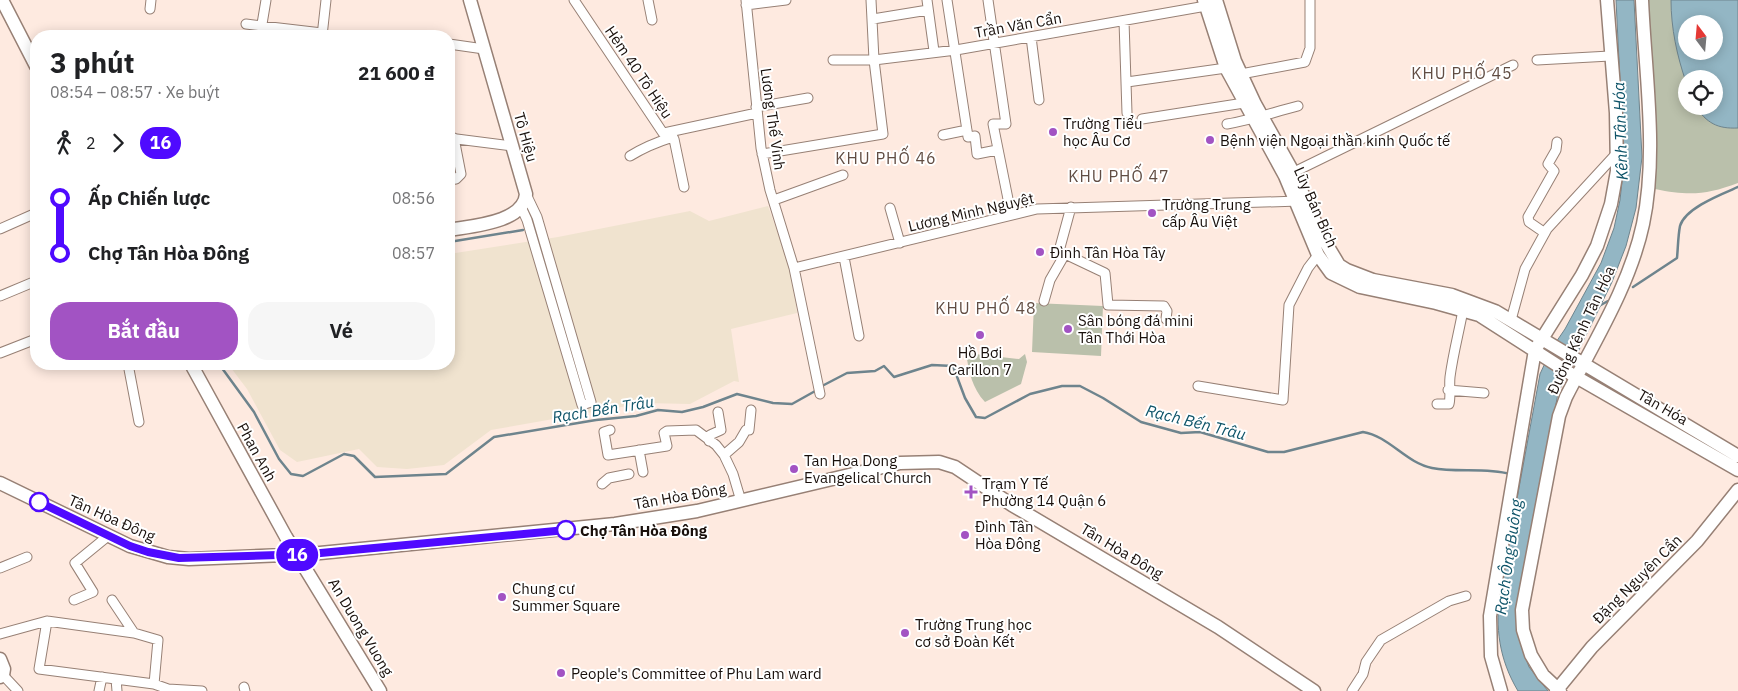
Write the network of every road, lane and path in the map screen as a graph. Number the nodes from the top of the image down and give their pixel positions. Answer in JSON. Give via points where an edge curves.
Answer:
{"nodes":[{"id":1,"x":2,"y":0,"type":"edge"},
{"id":2,"x":266,"y":0,"type":"edge"},
{"id":3,"x":326,"y":0,"type":"edge"},
{"id":4,"x":470,"y":0,"type":"edge"},
{"id":5,"x":574,"y":0,"type":"edge"},
{"id":6,"x":648,"y":0,"type":"edge"},
{"id":7,"x":786,"y":0,"type":"edge"},
{"id":8,"x":871,"y":0,"type":"edge"},
{"id":9,"x":926,"y":0,"type":"edge"},
{"id":10,"x":947,"y":0,"type":"edge"},
{"id":11,"x":988,"y":0,"type":"edge"},
{"id":12,"x":1310,"y":0,"type":"edge"},
{"id":13,"x":1607,"y":0,"type":"edge"},
{"id":14,"x":1642,"y":0,"type":"edge"},
{"id":15,"x":1209,"y":2,"type":"edge"},
{"id":16,"x":746,"y":3,"type":"edge"},
{"id":17,"x":928,"y":10,"type":"junction"},
{"id":18,"x":873,"y":19,"type":"junction"},
{"id":19,"x":652,"y":20,"type":"dead end"},
{"id":20,"x":1124,"y":21,"type":"junction"},
{"id":21,"x":246,"y":24,"type":"dead end"},
{"id":22,"x":262,"y":26,"type":"junction"},
{"id":23,"x":261,"y":30,"type":"edge"},
{"id":24,"x":289,"y":30,"type":"edge"},
{"id":25,"x":323,"y":30,"type":"edge"},
{"id":26,"x":1031,"y":37,"type":"junction"},
{"id":27,"x":996,"y":43,"type":"junction"},
{"id":28,"x":455,"y":45,"type":"edge"},
{"id":29,"x":484,"y":49,"type":"junction"},
{"id":30,"x":956,"y":50,"type":"junction"},
{"id":31,"x":934,"y":51,"type":"junction"},
{"id":32,"x":30,"y":54,"type":"edge"},
{"id":33,"x":1610,"y":56,"type":"junction"},
{"id":34,"x":834,"y":60,"type":"dead end"},
{"id":35,"x":874,"y":60,"type":"junction"},
{"id":36,"x":1537,"y":60,"type":"dead end"},
{"id":37,"x":1513,"y":65,"type":"dead end"},
{"id":38,"x":1226,"y":68,"type":"junction"},
{"id":39,"x":1241,"y":74,"type":"junction"},
{"id":40,"x":1127,"y":82,"type":"junction"},
{"id":41,"x":808,"y":98,"type":"dead end"},
{"id":42,"x":1039,"y":100,"type":"dead end"},
{"id":43,"x":1244,"y":103,"type":"junction"},
{"id":44,"x":1298,"y":106,"type":"dead end"},
{"id":45,"x":757,"y":110,"type":"junction"},
{"id":46,"x":1127,"y":113,"type":"dead end"},
{"id":47,"x":1258,"y":118,"type":"junction"},
{"id":48,"x":1142,"y":119,"type":"dead end"},
{"id":49,"x":1227,"y":124,"type":"dead end"},
{"id":50,"x":968,"y":133,"type":"junction"},
{"id":51,"x":663,"y":134,"type":"junction"},
{"id":52,"x":943,"y":135,"type":"dead end"},
{"id":53,"x":455,"y":138,"type":"edge"},
{"id":54,"x":673,"y":138,"type":"junction"},
{"id":55,"x":1557,"y":142,"type":"dead end"},
{"id":56,"x":512,"y":146,"type":"junction"},
{"id":57,"x":455,"y":150,"type":"edge"},
{"id":58,"x":997,"y":150,"type":"junction"},
{"id":59,"x":762,"y":154,"type":"junction"},
{"id":60,"x":1616,"y":154,"type":"junction"},
{"id":61,"x":630,"y":156,"type":"dead end"},
{"id":62,"x":1289,"y":174,"type":"junction"},
{"id":63,"x":843,"y":175,"type":"dead end"},
{"id":64,"x":455,"y":179,"type":"edge"},
{"id":65,"x":684,"y":187,"type":"dead end"},
{"id":66,"x":526,"y":194,"type":"junction"},
{"id":67,"x":774,"y":200,"type":"junction"},
{"id":68,"x":1302,"y":201,"type":"junction"},
{"id":69,"x":1071,"y":207,"type":"junction"},
{"id":70,"x":521,"y":208,"type":"junction"},
{"id":71,"x":890,"y":208,"type":"dead end"},
{"id":72,"x":1011,"y":214,"type":"junction"},
{"id":73,"x":30,"y":216,"type":"edge"},
{"id":74,"x":0,"y":228,"type":"edge"},
{"id":75,"x":455,"y":229,"type":"edge"},
{"id":76,"x":1545,"y":233,"type":"junction"},
{"id":77,"x":900,"y":243,"type":"junction"},
{"id":78,"x":1065,"y":254,"type":"junction"},
{"id":79,"x":1318,"y":255,"type":"junction"},
{"id":80,"x":844,"y":257,"type":"junction"},
{"id":81,"x":794,"y":268,"type":"junction"},
{"id":82,"x":30,"y":284,"type":"edge"},
{"id":83,"x":0,"y":296,"type":"edge"},
{"id":84,"x":1044,"y":301,"type":"dead end"},
{"id":85,"x":1463,"y":310,"type":"junction"},
{"id":86,"x":1166,"y":319,"type":"dead end"},
{"id":87,"x":1511,"y":320,"type":"junction"},
{"id":88,"x":859,"y":336,"type":"dead end"},
{"id":89,"x":30,"y":341,"type":"edge"},
{"id":90,"x":1545,"y":341,"type":"junction"},
{"id":91,"x":1538,"y":352,"type":"junction"},
{"id":92,"x":0,"y":353,"type":"edge"},
{"id":93,"x":1581,"y":363,"type":"junction"},
{"id":94,"x":129,"y":370,"type":"edge"},
{"id":95,"x":194,"y":370,"type":"edge"},
{"id":96,"x":1574,"y":375,"type":"junction"},
{"id":97,"x":1198,"y":386,"type":"dead end"},
{"id":98,"x":1448,"y":390,"type":"junction"},
{"id":99,"x":1484,"y":393,"type":"dead end"},
{"id":100,"x":820,"y":394,"type":"dead end"},
{"id":101,"x":1437,"y":404,"type":"dead end"},
{"id":102,"x":751,"y":410,"type":"dead end"},
{"id":103,"x":718,"y":412,"type":"dead end"},
{"id":104,"x":139,"y":422,"type":"dead end"},
{"id":105,"x":610,"y":430,"type":"dead end"},
{"id":106,"x":709,"y":441,"type":"junction"},
{"id":107,"x":639,"y":450,"type":"junction"},
{"id":108,"x":724,"y":455,"type":"junction"},
{"id":109,"x":1738,"y":456,"type":"edge"},
{"id":110,"x":1738,"y":470,"type":"edge"},
{"id":111,"x":643,"y":472,"type":"dead end"},
{"id":112,"x":629,"y":474,"type":"dead end"},
{"id":113,"x":0,"y":483,"type":"edge"},
{"id":114,"x":602,"y":484,"type":"dead end"},
{"id":115,"x":1738,"y":490,"type":"edge"},
{"id":116,"x":741,"y":501,"type":"junction"},
{"id":117,"x":108,"y":536,"type":"junction"},
{"id":118,"x":298,"y":555,"type":"junction"},
{"id":119,"x":27,"y":558,"type":"dead end"},
{"id":120,"x":0,"y":568,"type":"edge"},
{"id":121,"x":1466,"y":596,"type":"dead end"},
{"id":122,"x":74,"y":600,"type":"dead end"},
{"id":123,"x":112,"y":600,"type":"dead end"},
{"id":124,"x":47,"y":621,"type":"junction"},
{"id":125,"x":0,"y":634,"type":"edge"},
{"id":126,"x":134,"y":634,"type":"junction"},
{"id":127,"x":0,"y":659,"type":"edge"},
{"id":128,"x":2,"y":676,"type":"edge"},
{"id":129,"x":102,"y":677,"type":"junction"},
{"id":130,"x":116,"y":679,"type":"junction"},
{"id":131,"x":154,"y":684,"type":"junction"},
{"id":132,"x":1558,"y":690,"type":"edge"},
{"id":133,"x":18,"y":691,"type":"edge"},
{"id":134,"x":99,"y":691,"type":"edge"},
{"id":135,"x":118,"y":691,"type":"edge"},
{"id":136,"x":202,"y":691,"type":"edge"},
{"id":137,"x":380,"y":691,"type":"edge"},
{"id":138,"x":1314,"y":691,"type":"edge"},
{"id":139,"x":1352,"y":691,"type":"edge"},
{"id":140,"x":1501,"y":691,"type":"edge"}],
"edges":[{"from":1,"to":32,"type":"street"},
{"from":2,"to":22,"type":"street"},
{"from":3,"to":25,"type":"street"},
{"from":4,"to":29,"type":"street","name":"Tô Hiệu"},
{"from":5,"to":51,"type":"street","name":"Hẻm 40 Tô Hiệu"},
{"from":6,"to":19,"type":"street"},
{"from":7,"to":16,"type":"street"},
{"from":8,"to":18,"type":"street"},
{"from":9,"to":17,"type":"street"},
{"from":10,"to":30,"type":"street"},
{"from":11,"to":27,"type":"street"},
{"from":12,"to":39,"type":"street","via":[[1310,48],[1305,62]]},
{"from":13,"to":33,"type":"street","name":"Đường Kênh Tân Hóa"},
{"from":14,"to":93,"type":"street","name":"Đường Kênh Tân Hóa","via":[[1649,140],[1649,180],[1643,223],[1621,287]]},
{"from":15,"to":20,"type":"street","name":"Trần Văn Cẩn"},
{"from":15,"to":38,"type":"street","name":"Lũy Bán Bích"},
{"from":15,"to":39,"type":"street"},
{"from":16,"to":45,"type":"street","name":"Lương Thế Vinh"},
{"from":17,"to":18,"type":"street"},
{"from":17,"to":31,"type":"street"},
{"from":18,"to":35,"type":"street"},
{"from":20,"to":26,"type":"street","name":"Trần Văn Cẩn"},
{"from":20,"to":40,"type":"street"},
{"from":21,"to":22,"type":"street"},
{"from":22,"to":23,"type":"street"},
{"from":22,"to":24,"type":"street"},
{"from":26,"to":27,"type":"street","name":"Trần Văn Cẩn"},
{"from":26,"to":42,"type":"street"},
{"from":27,"to":30,"type":"street","name":"Trần Văn Cẩn"},
{"from":27,"to":58,"type":"street","via":[[1006,124],[993,124]]},
{"from":28,"to":29,"type":"street"},
{"from":29,"to":56,"type":"street","name":"Tô Hiệu"},
{"from":30,"to":31,"type":"street","name":"Trần Văn Cẩn"},
{"from":30,"to":50,"type":"street"},
{"from":31,"to":35,"type":"street","name":"Trần Văn Cẩn"},
{"from":33,"to":36,"type":"street"},
{"from":33,"to":60,"type":"street","name":"Đường Kênh Tân Hóa","via":[[1616,112]]},
{"from":34,"to":35,"type":"street","name":"Trần Văn Cẩn"},
{"from":35,"to":59,"type":"street","via":[[883,134]]},
{"from":37,"to":62,"type":"street"},
{"from":38,"to":40,"type":"street"},
{"from":38,"to":43,"type":"street","name":"Lũy Bán Bích"},
{"from":39,"to":47,"type":"street"},
{"from":40,"to":46,"type":"street"},
{"from":41,"to":45,"type":"street"},
{"from":43,"to":47,"type":"street","name":"Lũy Bán Bích"},
{"from":43,"to":48,"type":"street"},
{"from":44,"to":47,"type":"street"},
{"from":45,"to":51,"type":"street"},
{"from":45,"to":59,"type":"street","name":"Lương Thế Vinh"},
{"from":47,"to":49,"type":"street"},
{"from":47,"to":62,"type":"street","name":"Lũy Bán Bích"},
{"from":50,"to":52,"type":"street"},
{"from":50,"to":58,"type":"street","via":[[975,136],[977,154]]},
{"from":51,"to":54,"type":"street","name":"Hẻm 40 Tô Hiệu"},
{"from":53,"to":56,"type":"street"},
{"from":54,"to":61,"type":"street","via":[[642,148]]},
{"from":54,"to":65,"type":"street","name":"Hẻm 40 Tô Hiệu"},
{"from":55,"to":76,"type":"street","via":[[1548,164],[1554,171],[1528,217],[1529,222]]},
{"from":56,"to":66,"type":"street","name":"Tô Hiệu"},
{"from":57,"to":64,"type":"street","via":[[461,174]]},
{"from":58,"to":72,"type":"street"},
{"from":59,"to":67,"type":"street","name":"Lương Thế Vinh"},
{"from":60,"to":76,"type":"street"},
{"from":60,"to":90,"type":"street","name":"Đường Kênh Tân Hóa","via":[[1617,171],[1611,204],[1597,246]]},
{"from":62,"to":68,"type":"street","name":"Lũy Bán Bích"},
{"from":63,"to":67,"type":"street"},
{"from":66,"to":70,"type":"street"},
{"from":66,"to":70,"type":"street","via":[[537,217],[587,404],[528,220]]},
{"from":67,"to":81,"type":"street","name":"Lương Thế Vinh"},
{"from":68,"to":69,"type":"street","name":"Lương Minh Nguyệt"},
{"from":68,"to":79,"type":"street","name":"Lũy Bán Bích"},
{"from":68,"to":87,"type":"street","name":"Tân Hóa","via":[[1333,258],[1347,270],[1373,280],[1452,294]]},
{"from":69,"to":72,"type":"street","name":"Lương Minh Nguyệt"},
{"from":69,"to":78,"type":"street","via":[[1059,250]]},
{"from":70,"to":75,"type":"street","via":[[504,218]]},
{"from":71,"to":77,"type":"street"},
{"from":72,"to":77,"type":"street","name":"Lương Minh Nguyệt"},
{"from":73,"to":74,"type":"street"},
{"from":76,"to":87,"type":"street","via":[[1525,269]]},
{"from":77,"to":80,"type":"street","name":"Lương Minh Nguyệt"},
{"from":78,"to":84,"type":"street","via":[[1050,280]]},
{"from":78,"to":86,"type":"street","via":[[1105,273],[1108,305],[1164,306]]},
{"from":79,"to":85,"type":"street","name":"Lũy Bán Bích","via":[[1331,273],[1360,287]]},
{"from":79,"to":97,"type":"street","via":[[1289,305],[1283,400]]},
{"from":80,"to":81,"type":"street","name":"Lương Minh Nguyệt"},
{"from":80,"to":88,"type":"street"},
{"from":81,"to":100,"type":"street","name":"Lương Thế Vinh"},
{"from":82,"to":83,"type":"street"},
{"from":85,"to":91,"type":"street","name":"Lũy Bán Bích","via":[[1479,315]]},
{"from":85,"to":98,"type":"street"},
{"from":87,"to":90,"type":"street","name":"Tân Hóa"},
{"from":89,"to":92,"type":"street"},
{"from":90,"to":91,"type":"street","name":"Đường Kênh Tân Hóa"},
{"from":90,"to":93,"type":"street","name":"Tân Hóa"},
{"from":91,"to":96,"type":"street","name":"Tân Hóa"},
{"from":91,"to":140,"type":"street","name":"Đường Kênh Tân Hóa","via":[[1490,616],[1492,656]]},
{"from":93,"to":96,"type":"street","name":"Đường Kênh Tân Hóa"},
{"from":93,"to":109,"type":"street","name":"Tân Hóa"},
{"from":94,"to":104,"type":"street"},
{"from":95,"to":118,"type":"street","name":"Phan Anh"},
{"from":96,"to":110,"type":"street","name":"Tân Hóa"},
{"from":96,"to":132,"type":"street","name":"Đường Kênh Tân Hóa","via":[[1559,416],[1522,610],[1523,630],[1531,655]]},
{"from":98,"to":99,"type":"street"},
{"from":98,"to":101,"type":"street","via":[[1449,404]]},
{"from":102,"to":108,"type":"street","via":[[749,430]]},
{"from":103,"to":106,"type":"street","via":[[722,430],[710,434]]},
{"from":105,"to":107,"type":"street","via":[[604,432],[608,455]]},
{"from":106,"to":107,"type":"street","via":[[696,430],[676,430],[664,433],[667,446]]},
{"from":106,"to":108,"type":"street"},
{"from":107,"to":111,"type":"street"},
{"from":108,"to":116,"type":"street"},
{"from":112,"to":114,"type":"street","via":[[609,478]]},
{"from":113,"to":117,"type":"street","name":"Tân Hòa Đông"},
{"from":115,"to":132,"type":"street","name":"Đặng Nguyên Cẩn","via":[[1697,541],[1592,647]]},
{"from":116,"to":118,"type":"street","name":"Tân Hòa Đông","via":[[615,524]]},
{"from":116,"to":138,"type":"street","name":"Tân Hòa Đông","via":[[900,463],[930,461],[948,464],[1218,628]]},
{"from":117,"to":118,"type":"street","name":"Tân Hòa Đông","via":[[168,557]]},
{"from":117,"to":122,"type":"street","via":[[75,563],[93,592]]},
{"from":118,"to":137,"type":"street","name":"An Duong Vuong"},
{"from":119,"to":120,"type":"street"},
{"from":121,"to":139,"type":"street","via":[[1450,601],[1381,640]]},
{"from":123,"to":126,"type":"street"},
{"from":124,"to":125,"type":"street"},
{"from":124,"to":126,"type":"street"},
{"from":124,"to":129,"type":"street","via":[[39,669]]},
{"from":126,"to":131,"type":"street","via":[[158,640]]},
{"from":127,"to":128,"type":"street","via":[[4,669]]},
{"from":128,"to":133,"type":"street"},
{"from":129,"to":130,"type":"street"},
{"from":129,"to":134,"type":"street"},
{"from":130,"to":131,"type":"street"},
{"from":130,"to":135,"type":"street"},
{"from":131,"to":136,"type":"street","via":[[168,689]]}]}
